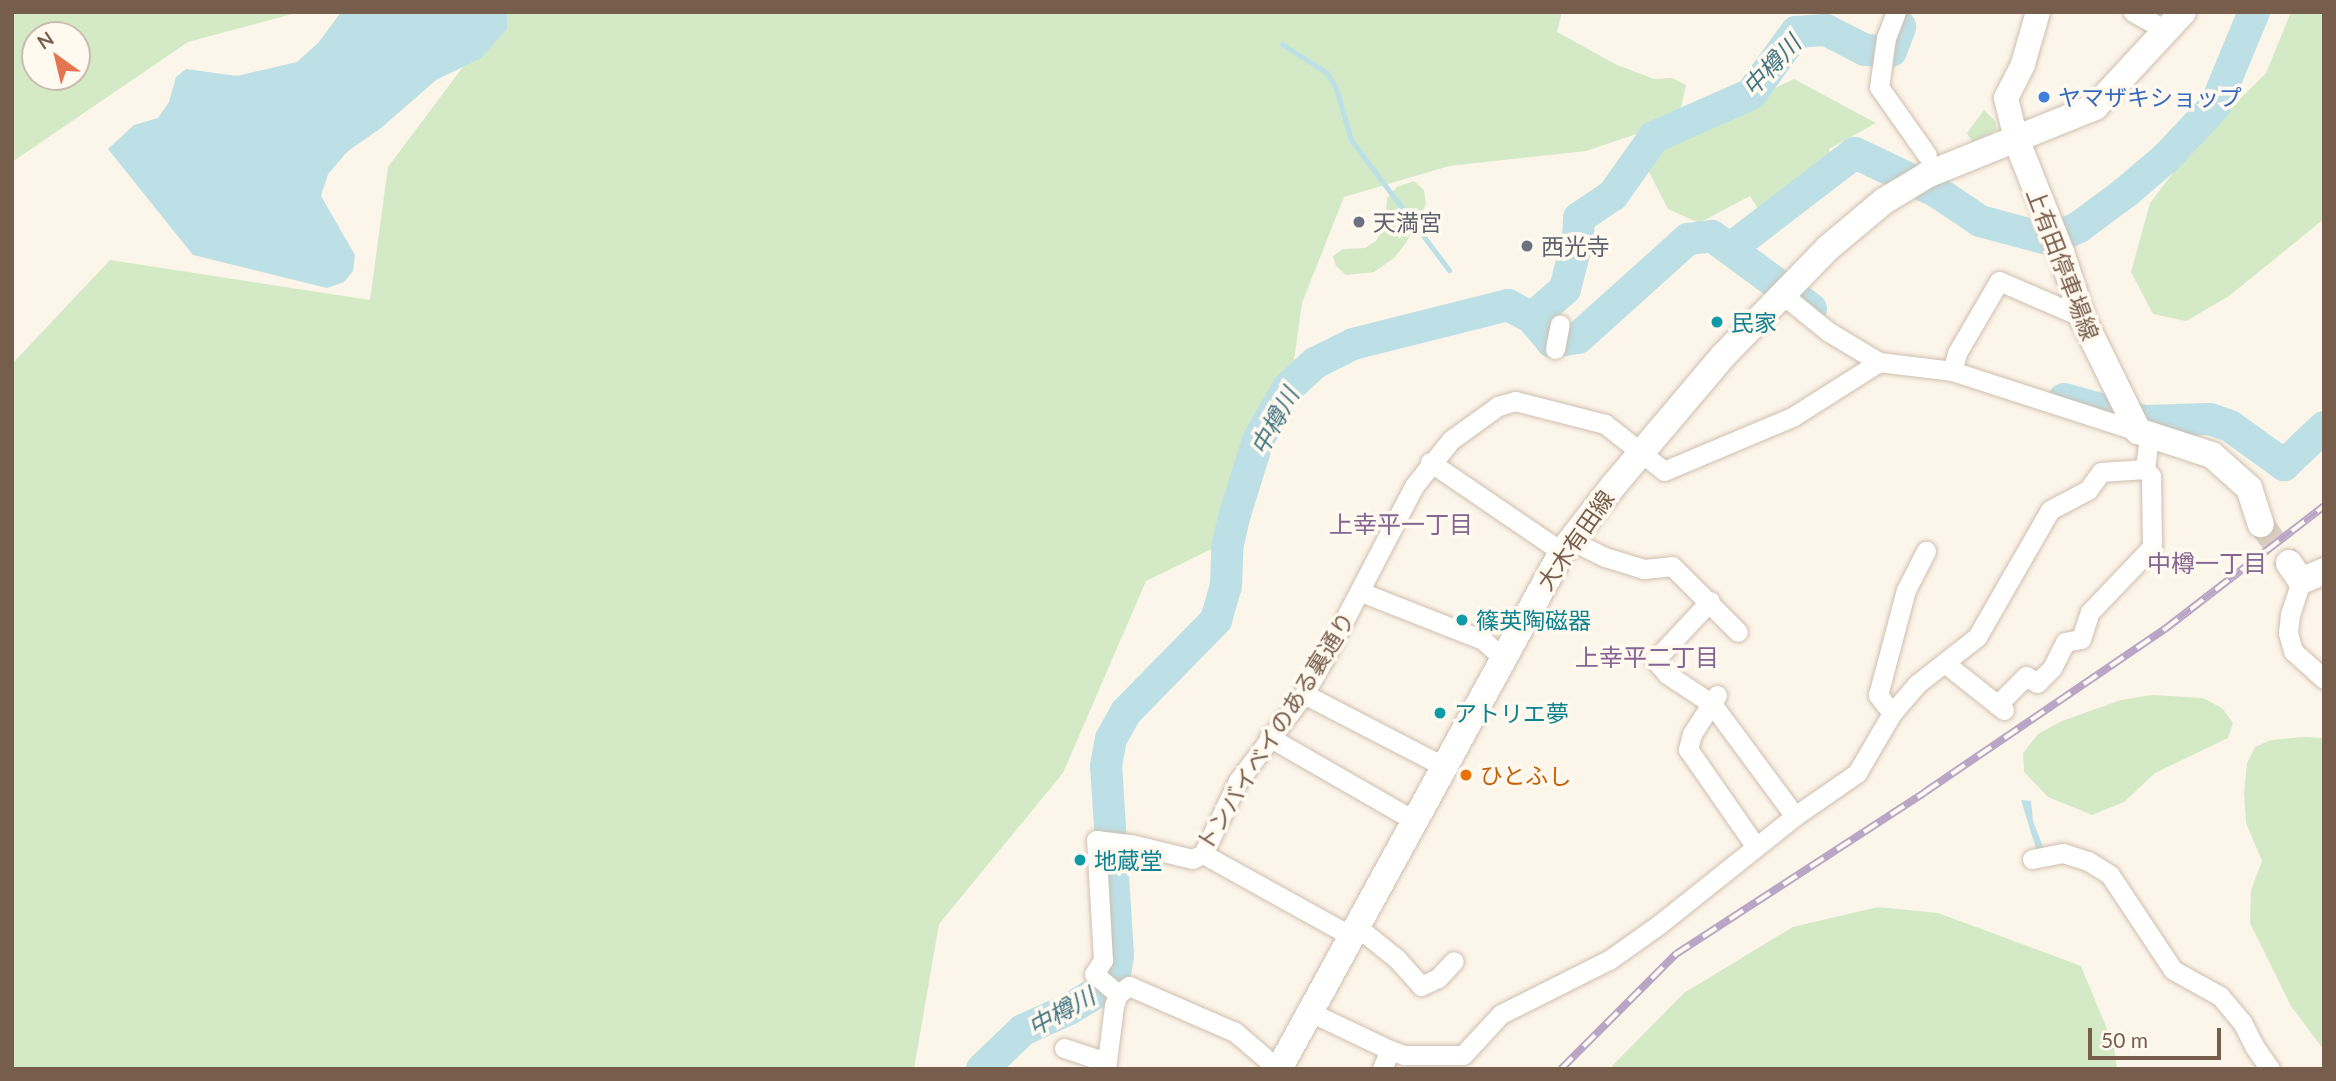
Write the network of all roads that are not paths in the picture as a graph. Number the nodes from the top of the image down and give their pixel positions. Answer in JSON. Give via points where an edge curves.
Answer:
{"nodes":[{"id":1,"x":1896,"y":12,"type":"edge"},
{"id":2,"x":2038,"y":12,"type":"edge"},
{"id":3,"x":2133,"y":12,"type":"edge"},
{"id":4,"x":2175,"y":21,"type":"edge"},
{"id":5,"x":2016,"y":139,"type":"junction"},
{"id":6,"x":1927,"y":155,"type":"dead end"},
{"id":7,"x":1782,"y":294,"type":"junction"},
{"id":8,"x":2082,"y":317,"type":"junction"},
{"id":9,"x":1560,"y":324,"type":"dead end"},
{"id":10,"x":1555,"y":349,"type":"dead end"},
{"id":11,"x":1879,"y":362,"type":"junction"},
{"id":12,"x":1954,"y":365,"type":"junction"},
{"id":13,"x":2143,"y":433,"type":"junction"},
{"id":14,"x":1641,"y":452,"type":"junction"},
{"id":15,"x":1430,"y":462,"type":"junction"},
{"id":16,"x":2145,"y":469,"type":"junction"},
{"id":17,"x":2261,"y":524,"type":"tunnel mouth"},
{"id":18,"x":1567,"y":547,"type":"junction"},
{"id":19,"x":1926,"y":551,"type":"dead end"},
{"id":20,"x":2305,"y":572,"type":"edge"},
{"id":21,"x":1362,"y":592,"type":"junction"},
{"id":22,"x":1710,"y":601,"type":"junction"},
{"id":23,"x":1738,"y":632,"type":"dead end"},
{"id":24,"x":1502,"y":657,"type":"junction"},
{"id":25,"x":1946,"y":664,"type":"junction"},
{"id":26,"x":2324,"y":679,"type":"edge"},
{"id":27,"x":1304,"y":694,"type":"junction"},
{"id":28,"x":1715,"y":699,"type":"junction"},
{"id":29,"x":1892,"y":713,"type":"junction"},
{"id":30,"x":1269,"y":737,"type":"junction"},
{"id":31,"x":1445,"y":767,"type":"junction"},
{"id":32,"x":1795,"y":816,"type":"junction"},
{"id":33,"x":1415,"y":821,"type":"junction"},
{"id":34,"x":1756,"y":847,"type":"junction"},
{"id":35,"x":1203,"y":854,"type":"junction"},
{"id":36,"x":2032,"y":859,"type":"dead end"},
{"id":37,"x":1353,"y":931,"type":"junction"},
{"id":38,"x":1454,"y":961,"type":"dead end"},
{"id":39,"x":1111,"y":988,"type":"junction"},
{"id":40,"x":1312,"y":1013,"type":"junction"},
{"id":41,"x":1064,"y":1048,"type":"dead end"},
{"id":42,"x":1391,"y":1050,"type":"junction"},
{"id":43,"x":1106,"y":1065,"type":"edge"},
{"id":44,"x":1279,"y":1069,"type":"edge"},
{"id":45,"x":1381,"y":1069,"type":"edge"},
{"id":46,"x":2270,"y":1069,"type":"edge"}],
"edges":[{"from":1,"to":6,"type":"street","via":[[1886,38],[1879,87]]},
{"from":2,"to":5,"type":"street","via":[[2023,64],[2006,98]]},
{"from":3,"to":4,"type":"street"},
{"from":4,"to":5,"type":"main road","via":[[2095,107]]},
{"from":5,"to":7,"type":"main road","name":"大木有田線","via":[[1929,174],[1884,201]]},
{"from":5,"to":8,"type":"main road","name":"上有田停車場線"},
{"from":7,"to":11,"type":"street","via":[[1829,332]]},
{"from":7,"to":14,"type":"main road","name":"大木有田線"},
{"from":8,"to":12,"type":"street","via":[[1999,281]]},
{"from":8,"to":13,"type":"main road","name":"上有田停車場線"},
{"from":9,"to":10,"type":"street"},
{"from":11,"to":12,"type":"street"},
{"from":11,"to":14,"type":"street","name":"トンバイベイのある裏通り","via":[[1794,416],[1664,471]]},
{"from":12,"to":13,"type":"street"},
{"from":13,"to":16,"type":"street"},
{"from":13,"to":17,"type":"main road","via":[[2212,455],[2249,488]]},
{"from":14,"to":15,"type":"street","name":"トンバイベイのある裏通り","via":[[1605,424],[1515,401],[1498,406],[1451,440]]},
{"from":14,"to":18,"type":"main road","name":"大木有田線"},
{"from":15,"to":18,"type":"street"},
{"from":15,"to":21,"type":"street","name":"トンバイベイのある裏通り","via":[[1398,512]]},
{"from":16,"to":25,"type":"street","via":[[2101,472],[2088,489],[2050,510],[1978,637]]},
{"from":16,"to":25,"type":"street","via":[[2151,476],[2152,547],[2090,612],[2081,639],[2059,643],[2052,668],[2037,682],[2026,676],[2001,708]]},
{"from":18,"to":22,"type":"street","via":[[1644,569],[1672,566]]},
{"from":18,"to":24,"type":"main road","name":"大木有田線"},
{"from":19,"to":29,"type":"street","via":[[1906,590],[1878,695]]},
{"from":20,"to":26,"type":"street","via":[[2288,633],[2293,651]]},
{"from":21,"to":24,"type":"street","via":[[1473,636]]},
{"from":21,"to":27,"type":"street","name":"トンバイベイのある裏通り"},
{"from":22,"to":23,"type":"street"},
{"from":22,"to":28,"type":"street","via":[[1655,660],[1667,674]]},
{"from":24,"to":31,"type":"main road","name":"大木有田線"},
{"from":25,"to":29,"type":"street","via":[[1917,684]]},
{"from":27,"to":30,"type":"street","name":"トンバイベイのある裏通り"},
{"from":27,"to":31,"type":"street"},
{"from":28,"to":32,"type":"street"},
{"from":28,"to":34,"type":"street","via":[[1692,734],[1688,749]]},
{"from":29,"to":32,"type":"street","via":[[1857,773]]},
{"from":30,"to":33,"type":"street"},
{"from":30,"to":35,"type":"street","name":"トンバイベイのある裏通り","via":[[1223,807]]},
{"from":31,"to":33,"type":"main road","name":"大木有田線"},
{"from":32,"to":34,"type":"street"},
{"from":33,"to":37,"type":"main road","name":"大木有田線"},
{"from":34,"to":42,"type":"street","via":[[1609,960],[1501,1014],[1463,1055],[1404,1055]]},
{"from":35,"to":37,"type":"street"},
{"from":35,"to":39,"type":"street","name":"トンバイベイのある裏通り","via":[[1192,859],[1097,840],[1103,960],[1094,974]]},
{"from":36,"to":46,"type":"street","via":[[2063,853],[2110,875],[2173,970],[2220,996]]},
{"from":37,"to":38,"type":"street","via":[[1397,959],[1421,986],[1438,978]]},
{"from":37,"to":40,"type":"main road","name":"大木有田線"},
{"from":39,"to":43,"type":"street"},
{"from":39,"to":44,"type":"street","via":[[1129,986],[1235,1032]]},
{"from":40,"to":42,"type":"street"},
{"from":40,"to":44,"type":"main road","name":"大木有田線"},
{"from":41,"to":43,"type":"street"},
{"from":42,"to":45,"type":"street"}]}
